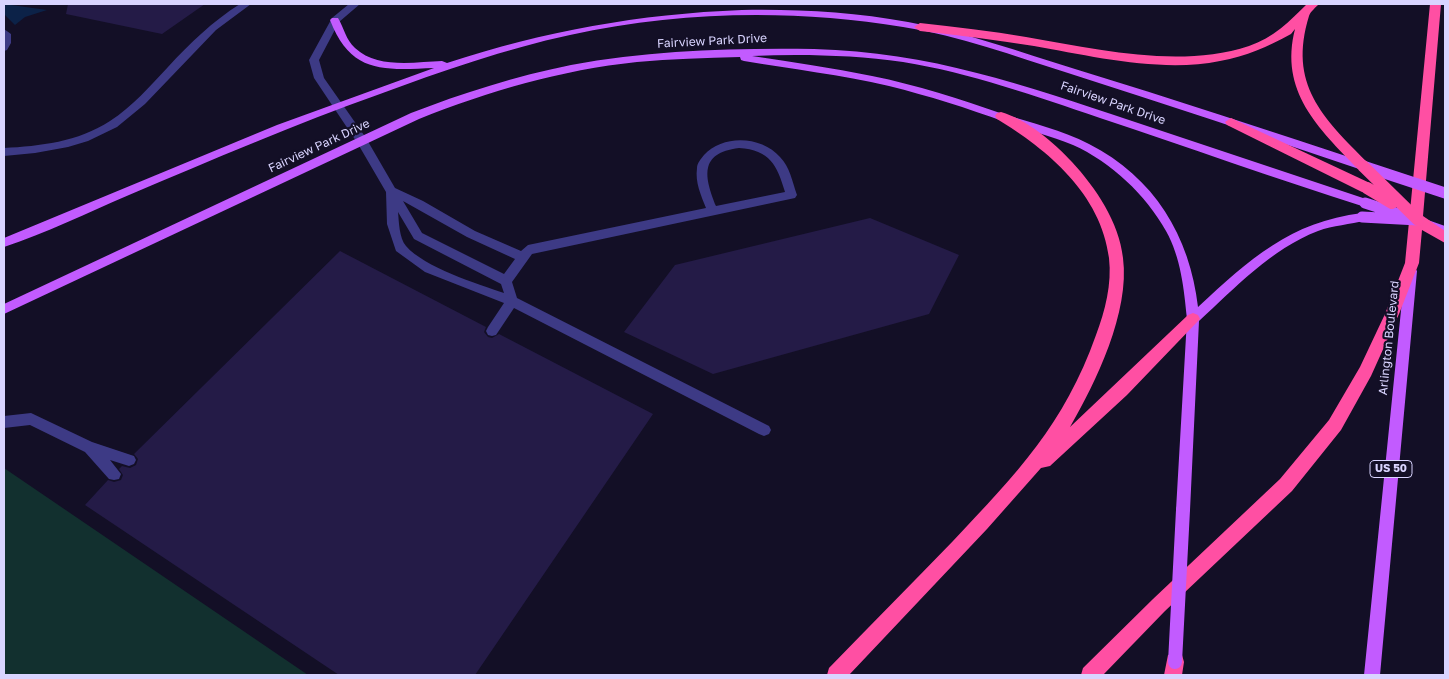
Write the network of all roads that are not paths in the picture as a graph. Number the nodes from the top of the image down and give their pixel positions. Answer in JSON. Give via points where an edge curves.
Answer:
{"nodes":[{"id":1,"x":246,"y":4,"type":"edge"},
{"id":2,"x":356,"y":4,"type":"edge"},
{"id":3,"x":1313,"y":4,"type":"edge"},
{"id":4,"x":1435,"y":4,"type":"edge"},
{"id":5,"x":1304,"y":17,"type":"junction"},
{"id":6,"x":334,"y":20,"type":"junction"},
{"id":7,"x":920,"y":27,"type":"junction"},
{"id":8,"x":4,"y":32,"type":"edge"},
{"id":9,"x":4,"y":48,"type":"edge"},
{"id":10,"x":720,"y":54,"type":"junction"},
{"id":11,"x":459,"y":63,"type":"junction"},
{"id":12,"x":338,"y":106,"type":"junction"},
{"id":13,"x":1001,"y":116,"type":"junction"},
{"id":14,"x":1231,"y":122,"type":"junction"},
{"id":15,"x":362,"y":141,"type":"junction"},
{"id":16,"x":4,"y":152,"type":"edge"},
{"id":17,"x":1363,"y":166,"type":"junction"},
{"id":18,"x":392,"y":191,"type":"junction"},
{"id":19,"x":1445,"y":193,"type":"edge"},
{"id":20,"x":713,"y":212,"type":"junction"},
{"id":21,"x":1418,"y":220,"type":"junction"},
{"id":22,"x":1445,"y":222,"type":"edge"},
{"id":23,"x":1445,"y":230,"type":"edge"},
{"id":24,"x":1445,"y":238,"type":"edge"},
{"id":25,"x":4,"y":243,"type":"edge"},
{"id":26,"x":523,"y":257,"type":"junction"},
{"id":27,"x":1412,"y":263,"type":"junction"},
{"id":28,"x":506,"y":281,"type":"junction"},
{"id":29,"x":512,"y":301,"type":"junction"},
{"id":30,"x":4,"y":309,"type":"edge"},
{"id":31,"x":1193,"y":319,"type":"junction"},
{"id":32,"x":492,"y":330,"type":"dead end"},
{"id":33,"x":4,"y":422,"type":"edge"},
{"id":34,"x":764,"y":430,"type":"dead end"},
{"id":35,"x":89,"y":447,"type":"junction"},
{"id":36,"x":129,"y":460,"type":"dead end"},
{"id":37,"x":114,"y":474,"type":"dead end"},
{"id":38,"x":1002,"y":501,"type":"junction"},
{"id":39,"x":1174,"y":671,"type":"edge"},
{"id":40,"x":836,"y":675,"type":"edge"},
{"id":41,"x":1090,"y":675,"type":"edge"},
{"id":42,"x":1372,"y":675,"type":"edge"}],
"edges":[{"from":1,"to":16,"type":"street","via":[[216,24],[125,116],[98,133],[28,152]]},
{"from":2,"to":6,"type":"street"},
{"from":3,"to":5,"type":"highway"},
{"from":4,"to":27,"type":"highway","name":"Arlington Boulevard","number":"US 50"},
{"from":5,"to":7,"type":"highway","via":[[1265,45],[1239,54],[1183,60],[1108,54]]},
{"from":5,"to":17,"type":"highway","via":[[1297,40],[1296,67],[1301,87],[1338,140]]},
{"from":6,"to":11,"type":"main road","via":[[346,47],[359,57],[378,64]]},
{"from":6,"to":12,"type":"street","via":[[314,60],[319,78]]},
{"from":7,"to":11,"type":"main road","name":"Fairview Park Drive","via":[[828,15],[704,15],[600,26]]},
{"from":7,"to":14,"type":"main road","name":"Fairview Park Drive"},
{"from":8,"to":9,"type":"street"},
{"from":10,"to":13,"type":"main road","via":[[888,82]]},
{"from":10,"to":15,"type":"main road","name":"Fairview Park Drive","via":[[623,61],[560,70],[506,83],[458,98]]},
{"from":10,"to":21,"type":"main road","name":"Fairview Park Drive","bridge":true,"via":[[855,53],[959,70],[1017,86]]},
{"from":11,"to":12,"type":"main road","name":"Fairview Park Drive"},
{"from":12,"to":15,"type":"street"},
{"from":12,"to":25,"type":"main road","name":"Fairview Park Drive"},
{"from":13,"to":31,"type":"main road","via":[[1092,150],[1140,189],[1164,218],[1176,239],[1185,263]]},
{"from":13,"to":38,"type":"highway","via":[[1034,135],[1088,191],[1104,214],[1116,258],[1108,326],[1089,374],[1063,424]]},
{"from":14,"to":17,"type":"main road","name":"Fairview Park Drive"},
{"from":14,"to":21,"type":"highway","bridge":true,"via":[[1367,188]]},
{"from":15,"to":18,"type":"street"},
{"from":15,"to":30,"type":"main road","name":"Fairview Park Drive"},
{"from":17,"to":19,"type":"main road","name":"Fairview Park Drive","bridge":true},
{"from":17,"to":21,"type":"highway","bridge":true},
{"from":18,"to":26,"type":"street","via":[[471,234]]},
{"from":18,"to":28,"type":"street","via":[[418,236]]},
{"from":18,"to":29,"type":"street","via":[[394,224],[400,248],[429,268]]},
{"from":20,"to":20,"type":"street","via":[[702,183],[702,166],[713,153],[730,145],[750,144],[768,151],[781,165],[792,195]]},
{"from":20,"to":26,"type":"street","via":[[528,250]]},
{"from":21,"to":22,"type":"main road"},
{"from":21,"to":23,"type":"main road","name":"Fairview Park Drive"},
{"from":21,"to":24,"type":"highway"},
{"from":21,"to":31,"type":"main road","bridge":true,"via":[[1362,217],[1335,220],[1299,233],[1257,262]]},
{"from":26,"to":28,"type":"street"},
{"from":27,"to":41,"type":"highway","via":[[1366,371],[1335,425],[1286,485]]},
{"from":27,"to":42,"type":"main road","name":"Arlington Boulevard","number":"US 50"},
{"from":28,"to":29,"type":"street"},
{"from":29,"to":32,"type":"street"},
{"from":29,"to":34,"type":"street"},
{"from":31,"to":38,"type":"highway"},
{"from":31,"to":39,"type":"main road","bridge":true},
{"from":33,"to":35,"type":"street","via":[[31,419]]},
{"from":35,"to":36,"type":"street"},
{"from":35,"to":37,"type":"street"},
{"from":38,"to":40,"type":"highway"}]}
